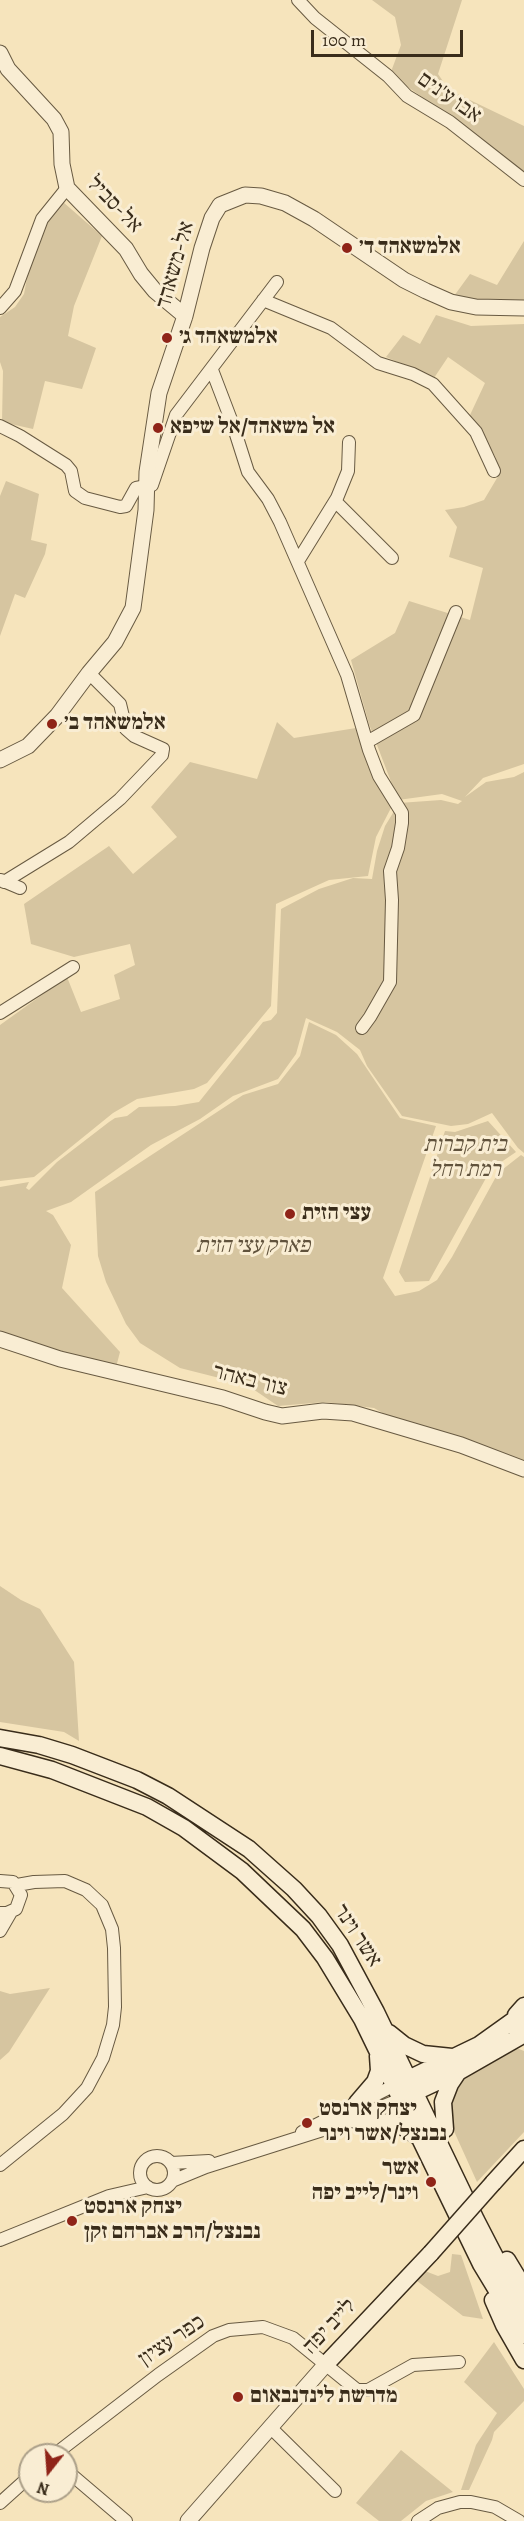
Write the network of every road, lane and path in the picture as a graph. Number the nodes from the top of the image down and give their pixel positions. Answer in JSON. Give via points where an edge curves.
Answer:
{"nodes":[{"id":1,"x":298,"y":0,"type":"edge"},
{"id":2,"x":0,"y":53,"type":"edge"},
{"id":3,"x":524,"y":180,"type":"edge"},
{"id":4,"x":66,"y":188,"type":"junction"},
{"id":5,"x":277,"y":282,"type":"dead end"},
{"id":6,"x":263,"y":300,"type":"junction"},
{"id":7,"x":0,"y":308,"type":"edge"},
{"id":8,"x":524,"y":308,"type":"edge"},
{"id":9,"x":185,"y":316,"type":"junction"},
{"id":10,"x":212,"y":370,"type":"junction"},
{"id":11,"x":0,"y":426,"type":"edge"},
{"id":12,"x":349,"y":442,"type":"dead end"},
{"id":13,"x":495,"y":471,"type":"dead end"},
{"id":14,"x":147,"y":486,"type":"junction"},
{"id":15,"x":335,"y":501,"type":"junction"},
{"id":16,"x":392,"y":558,"type":"dead end"},
{"id":17,"x":298,"y":561,"type":"junction"},
{"id":18,"x":456,"y":612,"type":"dead end"},
{"id":19,"x":89,"y":672,"type":"junction"},
{"id":20,"x":367,"y":742,"type":"junction"},
{"id":21,"x":0,"y":760,"type":"edge"},
{"id":22,"x":2,"y":881,"type":"edge"},
{"id":23,"x":20,"y":888,"type":"dead end"},
{"id":24,"x":73,"y":967,"type":"dead end"},
{"id":25,"x":0,"y":1013,"type":"edge"},
{"id":26,"x":362,"y":1028,"type":"dead end"},
{"id":27,"x":0,"y":1339,"type":"edge"},
{"id":28,"x":524,"y":1469,"type":"edge"},
{"id":29,"x":0,"y":1738,"type":"edge"},
{"id":30,"x":0,"y":1756,"type":"edge"},
{"id":31,"x":6,"y":1880,"type":"edge"},
{"id":32,"x":52,"y":1880,"type":"junction"},
{"id":33,"x":21,"y":1900,"type":"junction"},
{"id":34,"x":6,"y":1912,"type":"edge"},
{"id":35,"x":0,"y":1932,"type":"edge"},
{"id":36,"x":521,"y":2007,"type":"edge"},
{"id":37,"x":384,"y":2029,"type":"junction"},
{"id":38,"x":523,"y":2037,"type":"edge"},
{"id":39,"x":377,"y":2049,"type":"junction"},
{"id":40,"x":456,"y":2064,"type":"junction"},
{"id":41,"x":405,"y":2089,"type":"junction"},
{"id":42,"x":354,"y":2111,"type":"junction"},
{"id":43,"x":446,"y":2129,"type":"junction"},
{"id":44,"x":420,"y":2138,"type":"junction"},
{"id":45,"x":524,"y":2148,"type":"edge"},
{"id":46,"x":231,"y":2158,"type":"junction"},
{"id":47,"x":171,"y":2163,"type":"junction"},
{"id":48,"x":0,"y":2165,"type":"edge"},
{"id":49,"x":141,"y":2173,"type":"junction"},
{"id":50,"x":172,"y":2181,"type":"junction"},
{"id":51,"x":148,"y":2187,"type":"junction"},
{"id":52,"x":109,"y":2196,"type":"junction"},
{"id":53,"x":17,"y":2232,"type":"junction"},
{"id":54,"x":0,"y":2234,"type":"edge"},
{"id":55,"x":0,"y":2240,"type":"edge"},
{"id":56,"x":481,"y":2265,"type":"junction"},
{"id":57,"x":524,"y":2288,"type":"edge"},
{"id":58,"x":524,"y":2313,"type":"edge"},
{"id":59,"x":524,"y":2335,"type":"edge"},
{"id":60,"x":524,"y":2360,"type":"edge"},
{"id":61,"x":459,"y":2362,"type":"dead end"},
{"id":62,"x":326,"y":2364,"type":"junction"},
{"id":63,"x":270,"y":2427,"type":"junction"},
{"id":64,"x":69,"y":2443,"type":"edge"},
{"id":65,"x":78,"y":2480,"type":"edge"},
{"id":66,"x":18,"y":2487,"type":"edge"},
{"id":67,"x":335,"y":2491,"type":"dead end"},
{"id":68,"x":0,"y":2503,"type":"edge"},
{"id":69,"x":126,"y":2521,"type":"edge"},
{"id":70,"x":188,"y":2521,"type":"edge"},
{"id":71,"x":418,"y":2521,"type":"edge"},
{"id":72,"x":519,"y":2521,"type":"edge"}],
"edges":[{"from":1,"to":3,"type":"street","name":"אבו ע'נים","via":[[407,96],[450,122]]},
{"from":2,"to":4,"type":"street","name":"אל-סביל","via":[[8,69],[54,119],[61,132]]},
{"from":4,"to":7,"type":"street","via":[[42,219],[15,291]]},
{"from":4,"to":9,"type":"street","name":"אל-סביל","via":[[126,249],[155,291]]},
{"from":5,"to":6,"type":"street"},
{"from":6,"to":10,"type":"street"},
{"from":6,"to":13,"type":"street","via":[[331,328],[378,363],[433,384],[476,432]]},
{"from":8,"to":9,"type":"street","name":"אל-משאהד","via":[[450,302],[404,280],[285,203],[245,195],[220,205],[212,218]]},
{"from":9,"to":14,"type":"street","name":"אל-משאהד","via":[[159,393]]},
{"from":10,"to":14,"type":"street","via":[[176,415],[156,479]]},
{"from":10,"to":17,"type":"street","via":[[248,472],[272,507]]},
{"from":11,"to":14,"type":"street","via":[[66,465],[75,491],[85,498],[126,506],[136,488]]},
{"from":12,"to":15,"type":"street","via":[[348,471]]},
{"from":14,"to":19,"type":"street","name":"אל-משאהד","via":[[133,608],[115,642]]},
{"from":15,"to":16,"type":"street"},
{"from":15,"to":17,"type":"street"},
{"from":17,"to":20,"type":"street","via":[[347,675]]},
{"from":18,"to":20,"type":"street","via":[[414,715]]},
{"from":19,"to":21,"type":"street","name":"אל-משאהד","via":[[40,735]]},
{"from":19,"to":22,"type":"street","via":[[120,704],[126,729],[163,749],[162,755],[120,799],[69,842]]},
{"from":20,"to":26,"type":"street","via":[[379,776],[402,813],[402,823],[390,871],[390,982]]},
{"from":22,"to":23,"type":"street"},
{"from":24,"to":25,"type":"street"},
{"from":27,"to":28,"type":"street","name":"צור באהר","via":[[60,1359],[282,1416],[323,1411],[353,1413],[461,1445]]},
{"from":29,"to":37,"type":"main road","name":"אשר וינר","via":[[72,1755],[137,1780],[192,1810],[249,1849],[319,1916],[340,1945]]},
{"from":30,"to":39,"type":"main road","name":"אשר וינר","via":[[52,1770],[147,1807],[184,1828],[242,1871],[296,1922],[325,1958]]},
{"from":31,"to":32,"type":"street"},
{"from":31,"to":33,"type":"street"},
{"from":32,"to":33,"type":"street"},
{"from":32,"to":48,"type":"street","via":[[86,1890],[107,1915],[116,1969],[113,2025],[103,2058],[86,2089],[63,2114]]},
{"from":33,"to":34,"type":"street"},
{"from":34,"to":35,"type":"street"},
{"from":36,"to":38,"type":"main road","via":[[516,2029]]},
{"from":36,"to":40,"type":"main road"},
{"from":37,"to":40,"type":"main road","via":[[414,2050]]},
{"from":37,"to":41,"type":"main road","name":"אשר וינר"},
{"from":38,"to":40,"type":"main road"},
{"from":39,"to":41,"type":"main road","name":"אשר וינר"},
{"from":39,"to":42,"type":"main road","via":[[377,2077]]},
{"from":40,"to":41,"type":"main road"},
{"from":40,"to":43,"type":"main road","via":[[443,2102]]},
{"from":41,"to":42,"type":"street"},
{"from":41,"to":43,"type":"main road","via":[[430,2106]]},
{"from":41,"to":44,"type":"main road","name":"אשר וינר"},
{"from":41,"to":58,"type":"main road","name":"אשר וינר"},
{"from":42,"to":44,"type":"main road","via":[[412,2131]]},
{"from":42,"to":46,"type":"street","via":[[281,2143]]},
{"from":43,"to":57,"type":"main road","via":[[488,2223]]},
{"from":44,"to":56,"type":"main road","name":"אשר וינר"},
{"from":45,"to":62,"type":"main road","name":"לייב יפה","bridge":true},
{"from":46,"to":47,"type":"street"},
{"from":46,"to":50,"type":"street"},
{"from":47,"to":49,"type":"street","via":[[162,2157],[152,2157],[144,2162]]},
{"from":47,"to":50,"type":"street"},
{"from":49,"to":51,"type":"street"},
{"from":49,"to":52,"type":"street"},
{"from":50,"to":51,"type":"street","via":[[159,2189]]},
{"from":51,"to":52,"type":"street"},
{"from":52,"to":53,"type":"street"},
{"from":53,"to":54,"type":"street"},
{"from":53,"to":55,"type":"street"},
{"from":56,"to":59,"type":"main road","name":"אשר וינר"},
{"from":56,"to":60,"type":"main road","via":[[504,2325]]},
{"from":61,"to":62,"type":"street","name":"כפר עציון","via":[[413,2365],[368,2390],[357,2390]]},
{"from":62,"to":63,"type":"street","name":"לייב יפה"},
{"from":62,"to":64,"type":"street","name":"כפר עציון","via":[[277,2330],[248,2326],[229,2330],[213,2336],[158,2374]]},
{"from":63,"to":67,"type":"street"},
{"from":63,"to":70,"type":"street","name":"לייב יפה"},
{"from":65,"to":69,"type":"street"},
{"from":66,"to":68,"type":"street"},
{"from":71,"to":72,"type":"street","via":[[438,2508],[471,2502],[495,2507]]}]}
